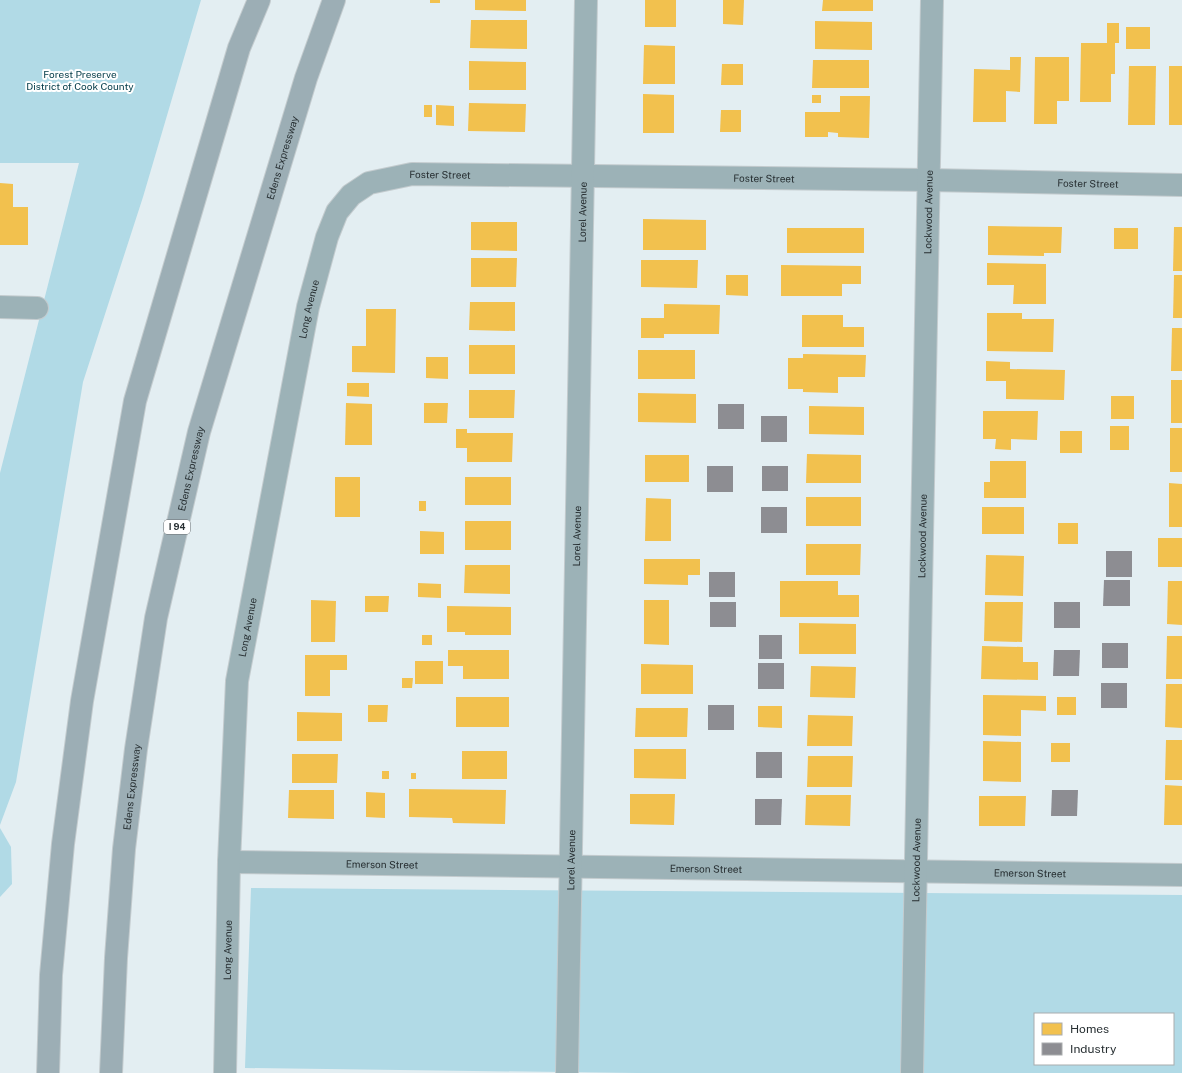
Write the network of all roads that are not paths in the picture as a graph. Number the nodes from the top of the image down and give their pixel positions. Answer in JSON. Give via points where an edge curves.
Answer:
{"nodes":[{"id":1,"x":259,"y":0,"type":"edge"},
{"id":2,"x":334,"y":0,"type":"edge"},
{"id":3,"x":586,"y":0,"type":"edge"},
{"id":4,"x":932,"y":0,"type":"edge"},
{"id":5,"x":583,"y":177,"type":"junction"},
{"id":6,"x":928,"y":180,"type":"junction"},
{"id":7,"x":1182,"y":185,"type":"edge"},
{"id":8,"x":351,"y":195,"type":"joint"},
{"id":9,"x":0,"y":307,"type":"edge"},
{"id":10,"x":37,"y":308,"type":"dead end"},
{"id":11,"x":229,"y":862,"type":"junction"},
{"id":12,"x":570,"y":866,"type":"junction"},
{"id":13,"x":915,"y":871,"type":"junction"},
{"id":14,"x":1182,"y":875,"type":"edge"},
{"id":15,"x":48,"y":1073,"type":"edge"},
{"id":16,"x":111,"y":1073,"type":"edge"},
{"id":17,"x":225,"y":1073,"type":"edge"},
{"id":18,"x":566,"y":1073,"type":"edge"},
{"id":19,"x":912,"y":1073,"type":"edge"}],
"edges":[{"from":1,"to":15,"type":"highway","via":[[239,48],[136,400],[82,701],[63,844],[51,975]]},
{"from":2,"to":16,"type":"highway","name":"Edens Expressway","number":"I 94","via":[[306,78],[199,432],[156,618],[124,849]]},
{"from":3,"to":5,"type":"street","name":"Lorel Avenue"},
{"from":4,"to":6,"type":"street","name":"Lockwood Avenue"},
{"from":5,"to":6,"type":"street","name":"Foster Street"},
{"from":5,"to":8,"type":"street","name":"Foster Street","via":[[412,174],[369,183]]},
{"from":5,"to":12,"type":"street","name":"Lorel Avenue"},
{"from":6,"to":7,"type":"street","name":"Foster Street"},
{"from":6,"to":13,"type":"street","name":"Lockwood Avenue"},
{"from":8,"to":11,"type":"street","name":"Long Avenue","via":[[337,212],[327,237],[308,307],[237,681]]},
{"from":9,"to":10,"type":"street"},
{"from":11,"to":12,"type":"street","name":"Emerson Street"},
{"from":11,"to":17,"type":"street","name":"Long Avenue"},
{"from":12,"to":13,"type":"street","name":"Emerson Street"},
{"from":12,"to":18,"type":"street","name":"Lorel Avenue"},
{"from":13,"to":14,"type":"street","name":"Emerson Street"},
{"from":13,"to":19,"type":"street","name":"Lockwood Avenue"}]}
